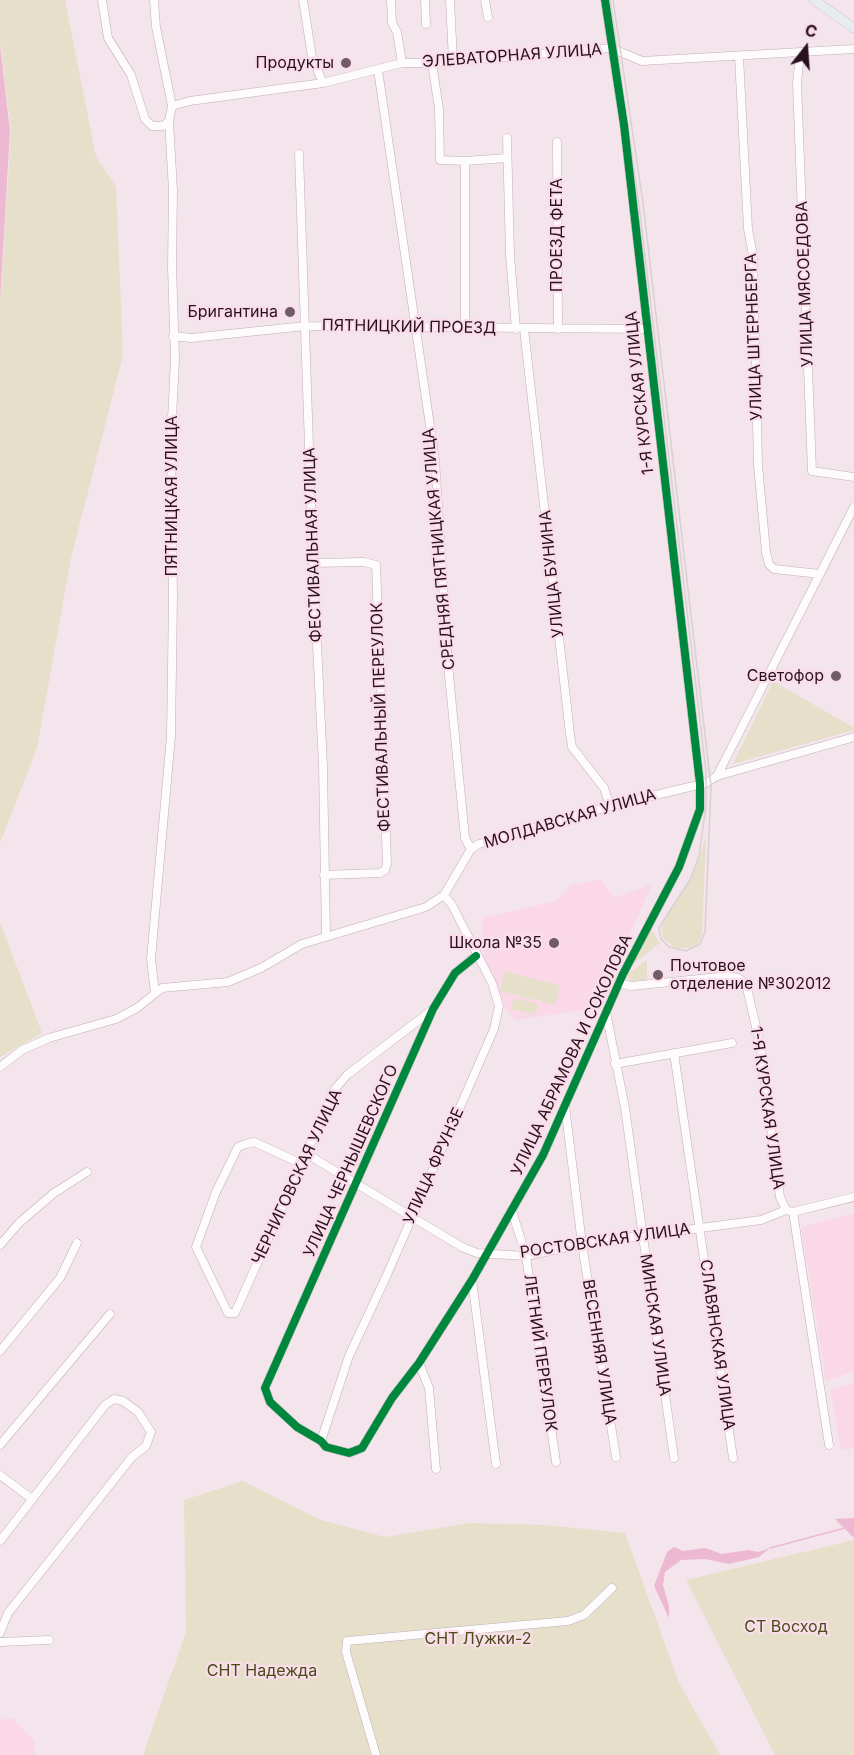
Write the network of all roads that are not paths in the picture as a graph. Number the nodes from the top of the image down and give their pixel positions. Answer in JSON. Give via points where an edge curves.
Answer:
{"nodes":[{"id":1,"x":102,"y":0,"type":"edge"},
{"id":2,"x":154,"y":0,"type":"edge"},
{"id":3,"x":303,"y":0,"type":"edge"},
{"id":4,"x":391,"y":0,"type":"edge"},
{"id":5,"x":425,"y":0,"type":"edge"},
{"id":6,"x":450,"y":0,"type":"edge"},
{"id":7,"x":485,"y":0,"type":"edge"},
{"id":8,"x":605,"y":0,"type":"edge"},
{"id":9,"x":814,"y":0,"type":"edge"},
{"id":10,"x":488,"y":17,"type":"dead end"},
{"id":11,"x":426,"y":24,"type":"dead end"},
{"id":12,"x":854,"y":28,"type":"edge"},
{"id":13,"x":611,"y":48,"type":"junction"},
{"id":14,"x":854,"y":49,"type":"edge"},
{"id":15,"x":800,"y":54,"type":"junction"},
{"id":16,"x":739,"y":57,"type":"junction"},
{"id":17,"x":453,"y":61,"type":"junction"},
{"id":18,"x":402,"y":63,"type":"junction"},
{"id":19,"x":432,"y":63,"type":"junction"},
{"id":20,"x":378,"y":70,"type":"junction"},
{"id":21,"x":323,"y":82,"type":"junction"},
{"id":22,"x":172,"y":106,"type":"junction"},
{"id":23,"x":169,"y":121,"type":"junction"},
{"id":24,"x":507,"y":138,"type":"dead end"},
{"id":25,"x":557,"y":142,"type":"dead end"},
{"id":26,"x":299,"y":154,"type":"dead end"},
{"id":27,"x":507,"y":158,"type":"junction"},
{"id":28,"x":465,"y":161,"type":"junction"},
{"id":29,"x":414,"y":325,"type":"junction"},
{"id":30,"x":305,"y":326,"type":"junction"},
{"id":31,"x":465,"y":329,"type":"junction"},
{"id":32,"x":520,"y":329,"type":"junction"},
{"id":33,"x":558,"y":329,"type":"junction"},
{"id":34,"x":647,"y":329,"type":"junction"},
{"id":35,"x":173,"y":336,"type":"junction"},
{"id":36,"x":854,"y":477,"type":"edge"},
{"id":37,"x":854,"y":507,"type":"edge"},
{"id":38,"x":313,"y":563,"type":"junction"},
{"id":39,"x":820,"y":574,"type":"junction"},
{"id":40,"x":854,"y":737,"type":"edge"},
{"id":41,"x":717,"y":777,"type":"junction"},
{"id":42,"x":700,"y":784,"type":"junction"},
{"id":43,"x":610,"y":806,"type":"junction"},
{"id":44,"x":471,"y":849,"type":"junction"},
{"id":45,"x":324,"y":875,"type":"junction"},
{"id":46,"x":444,"y":895,"type":"junction"},
{"id":47,"x":326,"y":935,"type":"junction"},
{"id":48,"x":476,"y":956,"type":"junction"},
{"id":49,"x":620,"y":983,"type":"junction"},
{"id":50,"x":155,"y":993,"type":"junction"},
{"id":51,"x":433,"y":1009,"type":"junction"},
{"id":52,"x":606,"y":1015,"type":"junction"},
{"id":53,"x":732,"y":1043,"type":"dead end"},
{"id":54,"x":674,"y":1053,"type":"junction"},
{"id":55,"x":615,"y":1064,"type":"junction"},
{"id":56,"x":0,"y":1067,"type":"edge"},
{"id":57,"x":565,"y":1104,"type":"junction"},
{"id":58,"x":305,"y":1154,"type":"junction"},
{"id":59,"x":300,"y":1163,"type":"junction"},
{"id":60,"x":87,"y":1172,"type":"dead end"},
{"id":61,"x":356,"y":1184,"type":"junction"},
{"id":62,"x":854,"y":1197,"type":"edge"},
{"id":63,"x":512,"y":1211,"type":"junction"},
{"id":64,"x":790,"y":1211,"type":"junction"},
{"id":65,"x":411,"y":1215,"type":"junction"},
{"id":66,"x":700,"y":1228,"type":"junction"},
{"id":67,"x":642,"y":1236,"type":"junction"},
{"id":68,"x":77,"y":1243,"type":"dead end"},
{"id":69,"x":582,"y":1244,"type":"junction"},
{"id":70,"x":0,"y":1245,"type":"edge"},
{"id":71,"x":486,"y":1253,"type":"junction"},
{"id":72,"x":526,"y":1256,"type":"junction"},
{"id":73,"x":472,"y":1280,"type":"junction"},
{"id":74,"x":110,"y":1314,"type":"dead end"},
{"id":75,"x":0,"y":1351,"type":"edge"},
{"id":76,"x":419,"y":1363,"type":"junction"},
{"id":77,"x":321,"y":1441,"type":"junction"},
{"id":78,"x":0,"y":1445,"type":"edge"},
{"id":79,"x":829,"y":1445,"type":"dead end"},
{"id":80,"x":616,"y":1457,"type":"dead end"},
{"id":81,"x":674,"y":1458,"type":"dead end"},
{"id":82,"x":733,"y":1458,"type":"dead end"},
{"id":83,"x":556,"y":1462,"type":"dead end"},
{"id":84,"x":496,"y":1464,"type":"dead end"},
{"id":85,"x":435,"y":1469,"type":"dead end"},
{"id":86,"x":0,"y":1475,"type":"edge"},
{"id":87,"x":32,"y":1499,"type":"junction"},
{"id":88,"x":0,"y":1541,"type":"edge"},
{"id":89,"x":612,"y":1588,"type":"dead end"},
{"id":90,"x":0,"y":1633,"type":"edge"},
{"id":91,"x":49,"y":1640,"type":"dead end"},
{"id":92,"x":0,"y":1642,"type":"edge"},
{"id":93,"x":376,"y":1755,"type":"edge"}],
"edges":[{"from":1,"to":23,"type":"street","via":[[108,38],[131,75],[145,119],[152,126],[163,126]]},
{"from":2,"to":22,"type":"street","name":"ПЯТНИЦКАЯ УЛИЦА"},
{"from":3,"to":21,"type":"street","via":[[312,57]]},
{"from":4,"to":18,"type":"street"},
{"from":5,"to":11,"type":"street"},
{"from":6,"to":17,"type":"street"},
{"from":7,"to":10,"type":"street"},
{"from":8,"to":13,"type":"street","name":"1-Я КУРСКАЯ УЛИЦА"},
{"from":9,"to":12,"type":"main road"},
{"from":13,"to":16,"type":"street","name":"ЭЛЕВАТОРНАЯ УЛИЦА","via":[[642,61]]},
{"from":13,"to":17,"type":"street","name":"ЭЛЕВАТОРНАЯ УЛИЦА"},
{"from":13,"to":34,"type":"street","name":"1-Я КУРСКАЯ УЛИЦА","via":[[624,125]]},
{"from":14,"to":15,"type":"street","name":"ЭЛЕВАТОРНАЯ УЛИЦА"},
{"from":15,"to":16,"type":"street","name":"ЭЛЕВАТОРНАЯ УЛИЦА"},
{"from":15,"to":36,"type":"street","name":"УЛИЦА МЯСОЕДОВА","via":[[797,83],[812,471]]},
{"from":16,"to":39,"type":"street","name":"УЛИЦА ШТЕРНБЕРГА","via":[[748,230],[753,255],[758,465],[766,552],[774,569]]},
{"from":17,"to":19,"type":"street","name":"ЭЛЕВАТОРНАЯ УЛИЦА"},
{"from":18,"to":19,"type":"street","name":"ЭЛЕВАТОРНАЯ УЛИЦА"},
{"from":18,"to":20,"type":"street","name":"ЭЛЕВАТОРНАЯ УЛИЦА"},
{"from":19,"to":28,"type":"street","via":[[439,109],[440,160]]},
{"from":20,"to":21,"type":"street","name":"ЭЛЕВАТОРНАЯ УЛИЦА"},
{"from":20,"to":29,"type":"street","name":"СРЕДНЯЯ ПЯТНИЦКАЯ УЛИЦА"},
{"from":21,"to":22,"type":"street","name":"ЭЛЕВАТОРНАЯ УЛИЦА"},
{"from":22,"to":23,"type":"street","name":"ПЯТНИЦКАЯ УЛИЦА"},
{"from":23,"to":35,"type":"street","name":"ПЯТНИЦКАЯ УЛИЦА"},
{"from":24,"to":27,"type":"street","name":"УЛИЦА БУНИНА"},
{"from":25,"to":33,"type":"street","name":"ПРОЕЗД ФЕТА"},
{"from":26,"to":30,"type":"street","name":"ФЕСТИВАЛЬНАЯ УЛИЦА"},
{"from":27,"to":28,"type":"street"},
{"from":27,"to":32,"type":"street","name":"УЛИЦА БУНИНА","via":[[510,255]]},
{"from":28,"to":31,"type":"street"},
{"from":29,"to":30,"type":"street","name":"ПЯТНИЦКИЙ ПРОЕЗД"},
{"from":29,"to":31,"type":"street","name":"ПЯТНИЦКИЙ ПРОЕЗД"},
{"from":29,"to":44,"type":"street","name":"СРЕДНЯЯ ПЯТНИЦКАЯ УЛИЦА","via":[[435,460],[450,676],[465,838]]},
{"from":30,"to":35,"type":"street","name":"ПЯТНИЦКИЙ ПРОЕЗД","via":[[191,338]]},
{"from":30,"to":38,"type":"street","name":"ФЕСТИВАЛЬНАЯ УЛИЦА"},
{"from":31,"to":32,"type":"street","name":"ПЯТНИЦКИЙ ПРОЕЗД"},
{"from":32,"to":33,"type":"street","name":"ПЯТНИЦКИЙ ПРОЕЗД"},
{"from":32,"to":43,"type":"street","name":"УЛИЦА БУНИНА","via":[[572,747],[604,788]]},
{"from":33,"to":34,"type":"street","name":"ПЯТНИЦКИЙ ПРОЕЗД"},
{"from":34,"to":42,"type":"street","name":"1-Я КУРСКАЯ УЛИЦА"},
{"from":35,"to":50,"type":"street","name":"ПЯТНИЦКАЯ УЛИЦА","via":[[171,736],[151,958]]},
{"from":37,"to":39,"type":"street"},
{"from":38,"to":45,"type":"street","name":"ФЕСТИВАЛЬНАЯ УЛИЦА"},
{"from":38,"to":45,"type":"street","name":"ФЕСТИВАЛЬНЫЙ ПЕРЕУЛОК","via":[[376,565],[385,870]]},
{"from":39,"to":41,"type":"street"},
{"from":40,"to":41,"type":"street","name":"МОЛДАВСКАЯ УЛИЦА"},
{"from":41,"to":42,"type":"street","name":"МОЛДАВСКАЯ УЛИЦА"},
{"from":42,"to":43,"type":"street","name":"МОЛДАВСКАЯ УЛИЦА"},
{"from":42,"to":49,"type":"street","name":"УЛИЦА АБРАМОВА И СОКОЛОВА","via":[[698,818],[679,867]]},
{"from":43,"to":44,"type":"street","name":"МОЛДАВСКАЯ УЛИЦА","via":[[488,840]]},
{"from":44,"to":46,"type":"street","name":"МОЛДАВСКАЯ УЛИЦА"},
{"from":45,"to":47,"type":"street","name":"ФЕСТИВАЛЬНАЯ УЛИЦА"},
{"from":46,"to":47,"type":"street","via":[[426,907]]},
{"from":46,"to":48,"type":"street","name":"УЛИЦА ФРУНЗЕ"},
{"from":47,"to":50,"type":"street","via":[[228,982],[174,985]]},
{"from":48,"to":51,"type":"street","name":"УЛИЦА ЧЕРНЫШЕВСКОГО","via":[[455,973]]},
{"from":48,"to":65,"type":"street","name":"УЛИЦА ФРУНЗЕ","via":[[499,1006],[494,1029]]},
{"from":49,"to":52,"type":"street","name":"УЛИЦА АБРАМОВА И СОКОЛОВА"},
{"from":49,"to":64,"type":"street","name":"1-Я КУРСКАЯ УЛИЦА","via":[[631,986],[729,976],[741,980],[749,989],[780,1197]]},
{"from":50,"to":56,"type":"street","via":[[116,1018],[22,1050]]},
{"from":51,"to":58,"type":"street","name":"ЧЕРНИГОВСКАЯ УЛИЦА","via":[[334,1089]]},
{"from":51,"to":61,"type":"street","name":"УЛИЦА ЧЕРНЫШЕВСКОГО"},
{"from":52,"to":55,"type":"street","name":"МИНСКАЯ УЛИЦА"},
{"from":52,"to":57,"type":"street","name":"УЛИЦА АБРАМОВА И СОКОЛОВА"},
{"from":53,"to":54,"type":"street"},
{"from":54,"to":55,"type":"street"},
{"from":54,"to":66,"type":"street","name":"СЛАВЯНСКАЯ УЛИЦА"},
{"from":55,"to":67,"type":"street","name":"МИНСКАЯ УЛИЦА","via":[[625,1108]]},
{"from":57,"to":63,"type":"street","name":"УЛИЦА АБРАМОВА И СОКОЛОВА"},
{"from":57,"to":69,"type":"street","name":"ВЕСЕННЯЯ УЛИЦА"},
{"from":58,"to":59,"type":"street","name":"ЧЕРНИГОВСКАЯ УЛИЦА"},
{"from":58,"to":61,"type":"street","name":"РОСТОВСКАЯ УЛИЦА"},
{"from":59,"to":59,"type":"street","name":"ЧЕРНИГОВСКАЯ УЛИЦА","via":[[235,1313],[228,1313],[196,1246],[216,1192],[238,1147],[246,1143],[254,1142]]},
{"from":60,"to":70,"type":"street","via":[[54,1193]]},
{"from":61,"to":65,"type":"street","name":"РОСТОВСКАЯ УЛИЦА"},
{"from":61,"to":77,"type":"street","name":"УЛИЦА ЧЕРНЫШЕВСКОГО","via":[[265,1388],[270,1402],[290,1421]]},
{"from":62,"to":64,"type":"street","name":"РОСТОВСКАЯ УЛИЦА"},
{"from":63,"to":71,"type":"street","name":"УЛИЦА АБРАМОВА И СОКОЛОВА"},
{"from":63,"to":72,"type":"street","name":"ЛЕТНИЙ ПЕРЕУЛОК"},
{"from":64,"to":66,"type":"street","name":"РОСТОВСКАЯ УЛИЦА","via":[[761,1220]]},
{"from":64,"to":79,"type":"street","name":"1-Я КУРСКАЯ УЛИЦА"},
{"from":65,"to":71,"type":"street","name":"РОСТОВСКАЯ УЛИЦА","via":[[462,1247]]},
{"from":65,"to":77,"type":"street","name":"УЛИЦА ФРУНЗЕ","via":[[349,1356]]},
{"from":66,"to":67,"type":"street","name":"РОСТОВСКАЯ УЛИЦА"},
{"from":66,"to":82,"type":"street","name":"СЛАВЯНСКАЯ УЛИЦА"},
{"from":67,"to":69,"type":"street","name":"РОСТОВСКАЯ УЛИЦА"},
{"from":67,"to":81,"type":"street","name":"МИНСКАЯ УЛИЦА"},
{"from":68,"to":75,"type":"street","via":[[60,1278]]},
{"from":69,"to":72,"type":"street","name":"РОСТОВСКАЯ УЛИЦА"},
{"from":69,"to":80,"type":"street","name":"ВЕСЕННЯЯ УЛИЦА"},
{"from":71,"to":72,"type":"street","name":"РОСТОВСКАЯ УЛИЦА"},
{"from":71,"to":73,"type":"street","name":"УЛИЦА АБРАМОВА И СОКОЛОВА"},
{"from":72,"to":83,"type":"street","name":"ЛЕТНИЙ ПЕРЕУЛОК"},
{"from":73,"to":76,"type":"street","name":"УЛИЦА АБРАМОВА И СОКОЛОВА"},
{"from":73,"to":84,"type":"street"},
{"from":74,"to":78,"type":"street"},
{"from":76,"to":77,"type":"street","name":"УЛИЦА АБРАМОВА И СОКОЛОВА","via":[[362,1448],[349,1453],[327,1447]]},
{"from":76,"to":85,"type":"street","via":[[429,1388]]},
{"from":86,"to":87,"type":"street"},
{"from":87,"to":88,"type":"street"},
{"from":87,"to":90,"type":"street","via":[[105,1405],[114,1399],[123,1401],[147,1424],[151,1432],[146,1446],[132,1457],[8,1613]]},
{"from":89,"to":93,"type":"street","via":[[584,1615],[568,1621],[347,1641],[346,1652]]},
{"from":91,"to":92,"type":"street"}]}
